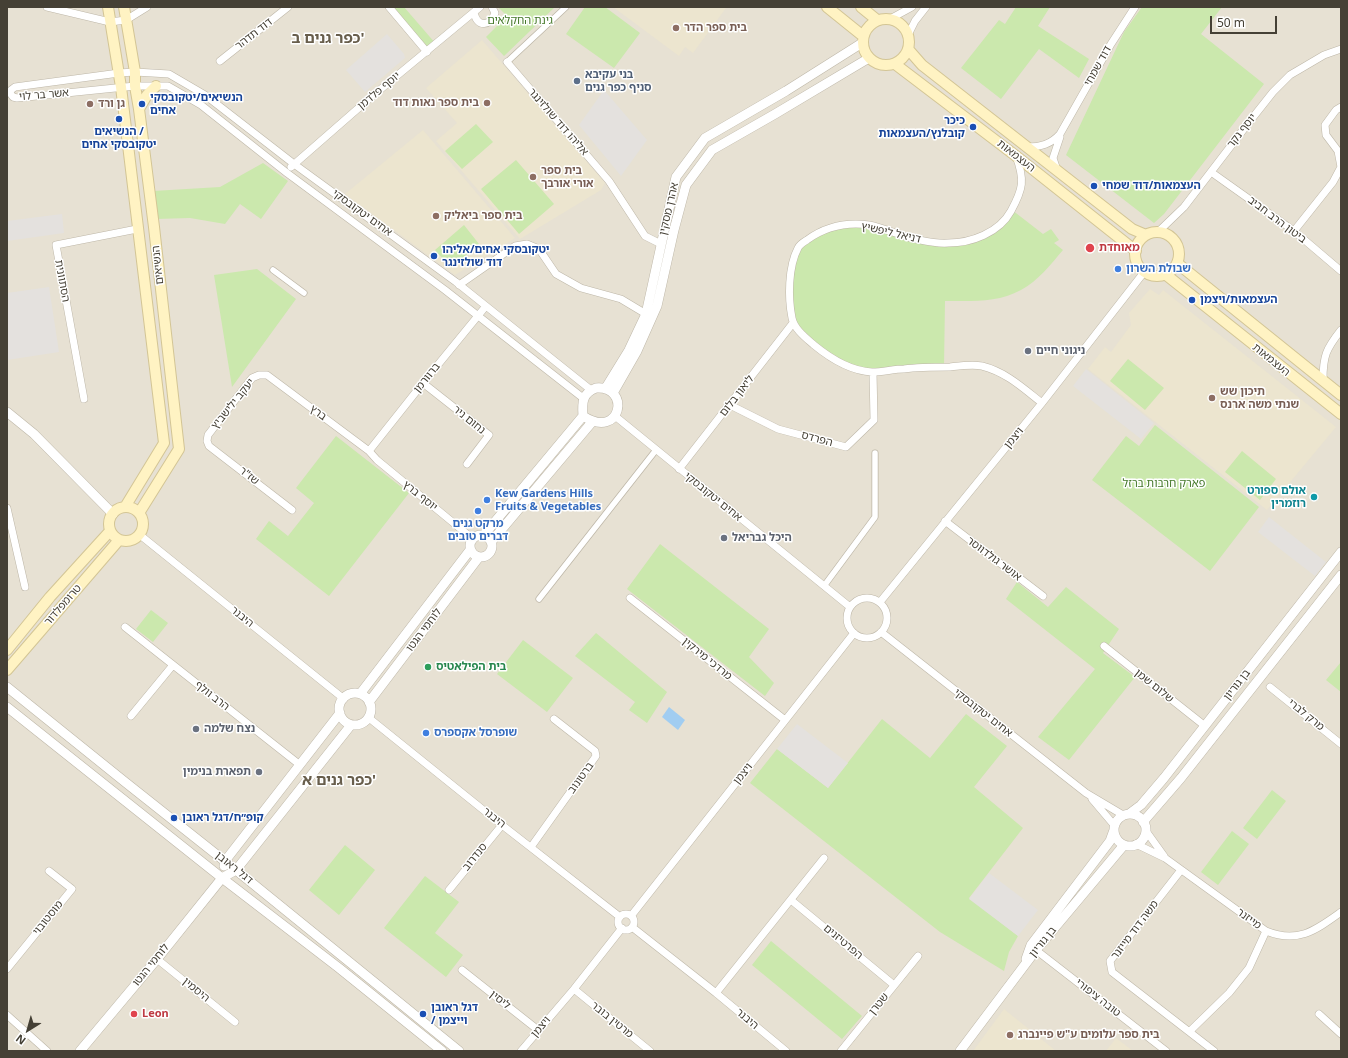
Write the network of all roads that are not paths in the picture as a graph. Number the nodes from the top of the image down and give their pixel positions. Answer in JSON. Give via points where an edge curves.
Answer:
{"nodes":[{"id":1,"x":47,"y":7,"type":"edge"},
{"id":2,"x":108,"y":7,"type":"edge"},
{"id":3,"x":124,"y":7,"type":"edge"},
{"id":4,"x":288,"y":7,"type":"edge"},
{"id":5,"x":389,"y":7,"type":"edge"},
{"id":6,"x":480,"y":7,"type":"edge"},
{"id":7,"x":492,"y":7,"type":"edge"},
{"id":8,"x":566,"y":7,"type":"edge"},
{"id":9,"x":827,"y":7,"type":"edge"},
{"id":10,"x":861,"y":7,"type":"edge"},
{"id":11,"x":912,"y":7,"type":"edge"},
{"id":12,"x":926,"y":7,"type":"edge"},
{"id":13,"x":1135,"y":7,"type":"edge"},
{"id":14,"x":146,"y":8,"type":"edge"},
{"id":15,"x":474,"y":13,"type":"junction"},
{"id":16,"x":890,"y":19,"type":"junction"},
{"id":17,"x":126,"y":20,"type":"junction"},
{"id":18,"x":877,"y":20,"type":"junction"},
{"id":19,"x":110,"y":22,"type":"junction"},
{"id":20,"x":908,"y":35,"type":"junction"},
{"id":21,"x":862,"y":40,"type":"junction"},
{"id":22,"x":908,"y":49,"type":"junction"},
{"id":23,"x":1341,"y":49,"type":"edge"},
{"id":24,"x":426,"y":52,"type":"junction"},
{"id":25,"x":868,"y":58,"type":"junction"},
{"id":26,"x":220,"y":61,"type":"dead end"},
{"id":27,"x":507,"y":62,"type":"joint"},
{"id":28,"x":895,"y":64,"type":"junction"},
{"id":29,"x":135,"y":72,"type":"junction"},
{"id":30,"x":118,"y":73,"type":"junction"},
{"id":31,"x":135,"y":86,"type":"junction"},
{"id":32,"x":156,"y":86,"type":"junction"},
{"id":33,"x":121,"y":87,"type":"junction"},
{"id":34,"x":1341,"y":107,"type":"edge"},
{"id":35,"x":139,"y":109,"type":"junction"},
{"id":36,"x":1064,"y":127,"type":"junction"},
{"id":37,"x":1028,"y":147,"type":"junction"},
{"id":38,"x":1016,"y":156,"type":"junction"},
{"id":39,"x":294,"y":164,"type":"junction"},
{"id":40,"x":287,"y":172,"type":"junction"},
{"id":41,"x":1058,"y":172,"type":"junction"},
{"id":42,"x":1211,"y":172,"type":"junction"},
{"id":43,"x":138,"y":229,"type":"junction"},
{"id":44,"x":1294,"y":231,"type":"junction"},
{"id":45,"x":1158,"y":232,"type":"junction"},
{"id":46,"x":1146,"y":235,"type":"junction"},
{"id":47,"x":661,"y":244,"type":"junction"},
{"id":48,"x":1136,"y":252,"type":"junction"},
{"id":49,"x":1177,"y":263,"type":"junction"},
{"id":50,"x":273,"y":270,"type":"dead end"},
{"id":51,"x":1145,"y":271,"type":"junction"},
{"id":52,"x":1341,"y":271,"type":"edge"},
{"id":53,"x":1165,"y":274,"type":"junction"},
{"id":54,"x":459,"y":285,"type":"junction"},
{"id":55,"x":304,"y":293,"type":"dead end"},
{"id":56,"x":486,"y":306,"type":"junction"},
{"id":57,"x":646,"y":314,"type":"junction"},
{"id":58,"x":477,"y":316,"type":"junction"},
{"id":59,"x":793,"y":323,"type":"junction"},
{"id":60,"x":1341,"y":330,"type":"edge"},
{"id":61,"x":873,"y":372,"type":"junction"},
{"id":62,"x":266,"y":375,"type":"joint"},
{"id":63,"x":1323,"y":380,"type":"junction"},
{"id":64,"x":423,"y":383,"type":"junction"},
{"id":65,"x":591,"y":390,"type":"junction"},
{"id":66,"x":609,"y":391,"type":"junction"},
{"id":67,"x":1341,"y":395,"type":"edge"},
{"id":68,"x":583,"y":398,"type":"junction"},
{"id":69,"x":84,"y":399,"type":"dead end"},
{"id":70,"x":1042,"y":403,"type":"junction"},
{"id":71,"x":730,"y":405,"type":"junction"},
{"id":72,"x":7,"y":412,"type":"edge"},
{"id":73,"x":1341,"y":414,"type":"edge"},
{"id":74,"x":584,"y":416,"type":"junction"},
{"id":75,"x":615,"y":416,"type":"junction"},
{"id":76,"x":592,"y":422,"type":"junction"},
{"id":77,"x":207,"y":441,"type":"joint"},
{"id":78,"x":656,"y":450,"type":"junction"},
{"id":79,"x":369,"y":451,"type":"junction"},
{"id":80,"x":875,"y":453,"type":"dead end"},
{"id":81,"x":467,"y":464,"type":"dead end"},
{"id":82,"x":679,"y":469,"type":"junction"},
{"id":83,"x":125,"y":507,"type":"junction"},
{"id":84,"x":7,"y":508,"type":"edge"},
{"id":85,"x":292,"y":510,"type":"dead end"},
{"id":86,"x":139,"y":513,"type":"junction"},
{"id":87,"x":112,"y":514,"type":"junction"},
{"id":88,"x":946,"y":521,"type":"junction"},
{"id":89,"x":110,"y":531,"type":"junction"},
{"id":90,"x":140,"y":535,"type":"junction"},
{"id":91,"x":478,"y":537,"type":"junction"},
{"id":92,"x":119,"y":540,"type":"junction"},
{"id":93,"x":491,"y":542,"type":"junction"},
{"id":94,"x":470,"y":550,"type":"junction"},
{"id":95,"x":1341,"y":552,"type":"edge"},
{"id":96,"x":479,"y":557,"type":"junction"},
{"id":97,"x":1341,"y":575,"type":"edge"},
{"id":98,"x":25,"y":586,"type":"dead end"},
{"id":99,"x":824,"y":586,"type":"junction"},
{"id":100,"x":1043,"y":596,"type":"dead end"},
{"id":101,"x":630,"y":598,"type":"dead end"},
{"id":102,"x":539,"y":599,"type":"dead end"},
{"id":103,"x":880,"y":602,"type":"junction"},
{"id":104,"x":850,"y":607,"type":"junction"},
{"id":105,"x":125,"y":627,"type":"dead end"},
{"id":106,"x":854,"y":632,"type":"junction"},
{"id":107,"x":881,"y":632,"type":"junction"},
{"id":108,"x":1104,"y":646,"type":"dead end"},
{"id":109,"x":7,"y":650,"type":"edge"},
{"id":110,"x":173,"y":665,"type":"junction"},
{"id":111,"x":7,"y":670,"type":"edge"},
{"id":112,"x":7,"y":687,"type":"edge"},
{"id":113,"x":1270,"y":687,"type":"dead end"},
{"id":114,"x":360,"y":694,"type":"junction"},
{"id":115,"x":344,"y":699,"type":"junction"},
{"id":116,"x":369,"y":702,"type":"junction"},
{"id":117,"x":7,"y":707,"type":"edge"},
{"id":118,"x":340,"y":713,"type":"junction"},
{"id":119,"x":131,"y":716,"type":"dead end"},
{"id":120,"x":368,"y":718,"type":"junction"},
{"id":121,"x":554,"y":719,"type":"dead end"},
{"id":122,"x":785,"y":720,"type":"junction"},
{"id":123,"x":352,"y":725,"type":"junction"},
{"id":124,"x":1204,"y":726,"type":"junction"},
{"id":125,"x":1341,"y":744,"type":"edge"},
{"id":126,"x":300,"y":765,"type":"junction"},
{"id":127,"x":1086,"y":793,"type":"junction"},
{"id":128,"x":1126,"y":814,"type":"junction"},
{"id":129,"x":502,"y":825,"type":"junction"},
{"id":130,"x":1144,"y":826,"type":"junction"},
{"id":131,"x":1114,"y":828,"type":"junction"},
{"id":132,"x":1136,"y":844,"type":"junction"},
{"id":133,"x":1124,"y":845,"type":"junction"},
{"id":134,"x":531,"y":847,"type":"junction"},
{"id":135,"x":824,"y":858,"type":"dead end"},
{"id":136,"x":1165,"y":858,"type":"junction"},
{"id":137,"x":224,"y":861,"type":"junction"},
{"id":138,"x":236,"y":870,"type":"junction"},
{"id":139,"x":1181,"y":870,"type":"junction"},
{"id":140,"x":49,"y":871,"type":"dead end"},
{"id":141,"x":222,"y":878,"type":"junction"},
{"id":142,"x":449,"y":890,"type":"dead end"},
{"id":143,"x":791,"y":900,"type":"junction"},
{"id":144,"x":1341,"y":912,"type":"edge"},
{"id":145,"x":631,"y":916,"type":"junction"},
{"id":146,"x":620,"y":917,"type":"junction"},
{"id":147,"x":622,"y":928,"type":"junction"},
{"id":148,"x":632,"y":928,"type":"junction"},
{"id":149,"x":1266,"y":931,"type":"junction"},
{"id":150,"x":1033,"y":948,"type":"junction"},
{"id":151,"x":918,"y":956,"type":"dead end"},
{"id":152,"x":157,"y":959,"type":"junction"},
{"id":153,"x":7,"y":969,"type":"edge"},
{"id":154,"x":462,"y":970,"type":"dead end"},
{"id":155,"x":894,"y":985,"type":"junction"},
{"id":156,"x":574,"y":989,"type":"junction"},
{"id":157,"x":716,"y":993,"type":"junction"},
{"id":158,"x":1319,"y":1014,"type":"dead end"},
{"id":159,"x":7,"y":1015,"type":"edge"},
{"id":160,"x":235,"y":1022,"type":"dead end"},
{"id":161,"x":538,"y":1030,"type":"junction"},
{"id":162,"x":1190,"y":1031,"type":"junction"},
{"id":163,"x":1341,"y":1034,"type":"edge"},
{"id":164,"x":47,"y":1051,"type":"edge"},
{"id":165,"x":80,"y":1051,"type":"edge"},
{"id":166,"x":442,"y":1051,"type":"edge"},
{"id":167,"x":459,"y":1051,"type":"edge"},
{"id":168,"x":521,"y":1051,"type":"edge"},
{"id":169,"x":650,"y":1051,"type":"edge"},
{"id":170,"x":786,"y":1051,"type":"edge"},
{"id":171,"x":841,"y":1051,"type":"edge"},
{"id":172,"x":960,"y":1051,"type":"edge"},
{"id":173,"x":1166,"y":1051,"type":"edge"},
{"id":174,"x":1214,"y":1051,"type":"edge"}],
"edges":[{"from":1,"to":19,"type":"street"},
{"from":2,"to":19,"type":"main road","name":"הנשיאים"},
{"from":3,"to":14,"type":"street","via":[[136,11]]},
{"from":3,"to":17,"type":"main road","name":"הנשיאים"},
{"from":4,"to":26,"type":"street","name":"דוד תדהר"},
{"from":5,"to":24,"type":"street"},
{"from":6,"to":15,"type":"street","name":"יוסף פלדמן"},
{"from":7,"to":15,"type":"street","via":[[495,13],[487,24],[480,23]]},
{"from":8,"to":27,"type":"street"},
{"from":9,"to":21,"type":"main road"},
{"from":10,"to":18,"type":"main road"},
{"from":11,"to":16,"type":"street"},
{"from":12,"to":20,"type":"street"},
{"from":13,"to":36,"type":"street","name":"דוד שמחי"},
{"from":14,"to":17,"type":"street"},
{"from":15,"to":24,"type":"street","name":"יוסף פלדמן"},
{"from":16,"to":18,"type":"main road"},
{"from":16,"to":20,"type":"main road","via":[[899,23]]},
{"from":17,"to":19,"type":"street"},
{"from":17,"to":29,"type":"main road","name":"הנשיאים"},
{"from":18,"to":21,"type":"main road","via":[[866,29]]},
{"from":19,"to":30,"type":"main road","name":"הנשיאים"},
{"from":20,"to":22,"type":"main road"},
{"from":21,"to":25,"type":"main road"},
{"from":21,"to":47,"type":"street","name":"אהרן מסקין","via":[[786,90],[705,138],[676,177]]},
{"from":22,"to":28,"type":"main road"},
{"from":22,"to":37,"type":"main road","name":"העצמאות","via":[[922,65]]},
{"from":23,"to":42,"type":"street","name":"יוסף נקר","via":[[1324,55],[1290,75],[1273,92]]},
{"from":24,"to":39,"type":"street","name":"יוסף פלדמן"},
{"from":25,"to":28,"type":"main road","via":[[881,65]]},
{"from":25,"to":66,"type":"street","name":"אהרן מסקין","via":[[712,150],[686,184],[657,306],[637,351]]},
{"from":27,"to":47,"type":"street","name":"אליהו דוד שולזינגר","via":[[610,181],[645,236]]},
{"from":28,"to":38,"type":"main road","name":"העצמאות"},
{"from":29,"to":30,"type":"street","name":"אחים יטקובסקי"},
{"from":29,"to":31,"type":"main road","name":"הנשיאים"},
{"from":29,"to":39,"type":"street","name":"אחים יטקובסקי","via":[[169,74],[205,95]]},
{"from":30,"to":33,"type":"main road","name":"הנשיאים"},
{"from":30,"to":33,"type":"street","name":"אשר בר לוי","via":[[15,87],[10,93],[17,98]]},
{"from":31,"to":32,"type":"street","name":"אחים יטקובסקי"},
{"from":31,"to":33,"type":"street","name":"אחים יטקובסקי"},
{"from":31,"to":35,"type":"main road","name":"הנשיאים"},
{"from":32,"to":35,"type":"main road"},
{"from":32,"to":40,"type":"street","name":"אחים יטקובסקי","via":[[168,86],[201,105]]},
{"from":33,"to":43,"type":"main road","name":"הנשיאים"},
{"from":34,"to":44,"type":"street","via":[[1325,125],[1326,135],[1338,151],[1340,167],[1333,182]]},
{"from":35,"to":86,"type":"main road","name":"הנשיאים","via":[[179,449]]},
{"from":36,"to":37,"type":"street","name":"דוד שמחי","via":[[1055,140],[1048,144]]},
{"from":36,"to":41,"type":"street","name":"דוד שמחי","via":[[1053,158]]},
{"from":37,"to":41,"type":"main road","name":"העצמאות"},
{"from":38,"to":48,"type":"main road","name":"העצמאות"},
{"from":38,"to":59,"type":"street","name":"דניאל ליפשיץ","via":[[1022,173],[1022,188],[1012,210],[994,230],[977,238],[948,243],[914,239],[868,225],[844,225],[814,235],[800,245],[791,270],[789,290]]},
{"from":39,"to":40,"type":"street","name":"יוסף פלדמן"},
{"from":39,"to":54,"type":"street","name":"אחים יטקובסקי"},
{"from":40,"to":58,"type":"street","name":"אחים יטקובסקי"},
{"from":41,"to":46,"type":"main road","name":"העצמאות","via":[[1132,229]]},
{"from":42,"to":44,"type":"street","name":"ביטון הרב חביב"},
{"from":42,"to":45,"type":"street","name":"יוסף נקר","via":[[1184,208]]},
{"from":43,"to":69,"type":"street","name":"הסתוונית","via":[[56,245]]},
{"from":43,"to":83,"type":"main road","name":"הנשיאים","via":[[164,443]]},
{"from":44,"to":52,"type":"street","name":"ביטון הרב חביב"},
{"from":45,"to":46,"type":"main road"},
{"from":45,"to":49,"type":"main road","via":[[1174,239],[1179,250]]},
{"from":46,"to":48,"type":"main road","via":[[1137,245]]},
{"from":47,"to":57,"type":"street","name":"אהרן מסקין"},
{"from":48,"to":51,"type":"main road","via":[[1137,263]]},
{"from":49,"to":53,"type":"main road"},
{"from":49,"to":63,"type":"main road","name":"העצמאות"},
{"from":50,"to":55,"type":"street"},
{"from":51,"to":53,"type":"main road","via":[[1154,275]]},
{"from":51,"to":70,"type":"street","name":"ויצמן"},
{"from":53,"to":73,"type":"main road","name":"העצמאות"},
{"from":54,"to":56,"type":"street","name":"אחים יטקובסקי"},
{"from":54,"to":57,"type":"street","via":[[515,246],[527,244],[539,249],[556,274],[581,288],[622,300]]},
{"from":56,"to":58,"type":"street","name":"ברוורמן"},
{"from":56,"to":65,"type":"street","name":"אחים יטקובסקי"},
{"from":57,"to":66,"type":"street","name":"אהרן מסקין"},
{"from":58,"to":64,"type":"street","name":"ברוורמן"},
{"from":58,"to":68,"type":"street","name":"אחים יטקובסקי"},
{"from":59,"to":61,"type":"street","via":[[818,348],[844,365]]},
{"from":59,"to":71,"type":"street","name":"ליאון בלום"},
{"from":60,"to":63,"type":"street","via":[[1332,341],[1323,361]]},
{"from":61,"to":70,"type":"street","via":[[905,368],[980,366],[1005,374]]},
{"from":61,"to":71,"type":"street","name":"הפרדס","via":[[874,420],[846,447],[778,429]]},
{"from":62,"to":77,"type":"street","name":"יעקב ילישביץ","via":[[252,378],[208,435]]},
{"from":62,"to":79,"type":"street","name":"ברץ"},
{"from":63,"to":67,"type":"main road","name":"העצמאות"},
{"from":64,"to":79,"type":"street","name":"ברוורמן"},
{"from":64,"to":81,"type":"street","name":"נחום ניר","via":[[488,435]]},
{"from":65,"to":66,"type":"street","via":[[601,388]]},
{"from":65,"to":68,"type":"street"},
{"from":66,"to":75,"type":"street","via":[[617,402]]},
{"from":68,"to":74,"type":"street"},
{"from":70,"to":88,"type":"street","name":"ויצמן"},
{"from":71,"to":82,"type":"street","name":"ליאון בלום"},
{"from":72,"to":87,"type":"street","via":[[34,434]]},
{"from":74,"to":76,"type":"street"},
{"from":74,"to":91,"type":"street","name":"לוחמי הגטו"},
{"from":75,"to":76,"type":"street","via":[[605,423]]},
{"from":75,"to":78,"type":"street","name":"אחים יטקובסקי"},
{"from":76,"to":93,"type":"street","name":"לוחמי הגטו"},
{"from":77,"to":85,"type":"street","name":"שז\"ר","via":[[209,446]]},
{"from":78,"to":82,"type":"street","name":"אחים יטקובסקי"},
{"from":78,"to":102,"type":"street"},
{"from":79,"to":91,"type":"street","name":"יוסף ברץ","via":[[377,460]]},
{"from":80,"to":99,"type":"street","via":[[875,517]]},
{"from":82,"to":99,"type":"street","name":"אחים יטקובסקי"},
{"from":83,"to":86,"type":"main road","via":[[135,509]]},
{"from":83,"to":87,"type":"main road"},
{"from":84,"to":98,"type":"street"},
{"from":86,"to":90,"type":"main road","via":[[143,524]]},
{"from":87,"to":89,"type":"main road","via":[[109,522]]},
{"from":88,"to":100,"type":"street","name":"אושר גולדווסר"},
{"from":88,"to":103,"type":"street","name":"ויצמן"},
{"from":89,"to":92,"type":"main road"},
{"from":89,"to":109,"type":"main road","name":"טרומפלדור","via":[[50,597]]},
{"from":90,"to":92,"type":"main road","via":[[130,541]]},
{"from":90,"to":115,"type":"street","name":"היבנר"},
{"from":91,"to":93,"type":"street","via":[[486,537]]},
{"from":91,"to":94,"type":"street","name":"לוחמי הגטו","via":[[471,542]]},
{"from":92,"to":111,"type":"main road","name":"טרומפלדור"},
{"from":93,"to":96,"type":"street","name":"לוחמי הגטו","via":[[489,554]]},
{"from":94,"to":96,"type":"street"},
{"from":94,"to":114,"type":"street","name":"לוחמי הגטו"},
{"from":95,"to":124,"type":"street","name":"בן גוריון"},
{"from":96,"to":116,"type":"street","name":"לוחמי הגטו"},
{"from":97,"to":130,"type":"street","name":"בן גוריון"},
{"from":99,"to":104,"type":"street","name":"אחים יטקובסקי"},
{"from":101,"to":122,"type":"street","name":"מרדכי מירקין"},
{"from":103,"to":104,"type":"street","via":[[866,597]]},
{"from":103,"to":107,"type":"street","via":[[887,616]]},
{"from":104,"to":106,"type":"street","via":[[848,624]]},
{"from":105,"to":110,"type":"street","name":"הרב וולף"},
{"from":106,"to":107,"type":"street","via":[[867,638]]},
{"from":106,"to":122,"type":"street","name":"ויצמן"},
{"from":107,"to":127,"type":"street","name":"אחים יטקובסקי"},
{"from":108,"to":124,"type":"street","name":"שלום שמן"},
{"from":110,"to":119,"type":"street"},
{"from":110,"to":126,"type":"street","name":"הרב וולף"},
{"from":112,"to":137,"type":"street","name":"דגל ראובן"},
{"from":113,"to":125,"type":"street","name":"מרק לברי"},
{"from":114,"to":115,"type":"street","via":[[349,695]]},
{"from":114,"to":116,"type":"street"},
{"from":115,"to":118,"type":"street","via":[[341,702]]},
{"from":116,"to":120,"type":"street","via":[[371,712]]},
{"from":117,"to":141,"type":"street","name":"דגל ראובן"},
{"from":118,"to":123,"type":"street","via":[[343,719]]},
{"from":118,"to":126,"type":"street"},
{"from":120,"to":123,"type":"street","via":[[363,723]]},
{"from":120,"to":129,"type":"street","name":"היבנר"},
{"from":121,"to":134,"type":"street","name":"ברטונוב","via":[[595,752],[596,756]]},
{"from":122,"to":145,"type":"street","name":"ויצמן"},
{"from":123,"to":138,"type":"street","name":"לוחמי הגטו"},
{"from":124,"to":128,"type":"street","name":"בן גוריון","via":[[1141,805]]},
{"from":126,"to":137,"type":"street"},
{"from":127,"to":128,"type":"street","name":"אחים יטקובסקי"},
{"from":127,"to":131,"type":"street","name":"אחים יטקובסקי"},
{"from":128,"to":130,"type":"street","via":[[1137,816]]},
{"from":128,"to":131,"type":"street","via":[[1118,818]]},
{"from":129,"to":134,"type":"street","name":"היבנר"},
{"from":129,"to":142,"type":"street","name":"סנדרוב"},
{"from":130,"to":132,"type":"street","via":[[1143,839]]},
{"from":130,"to":136,"type":"street","name":"מייזנר"},
{"from":131,"to":133,"type":"street","via":[[1118,840]]},
{"from":131,"to":150,"type":"street","name":"בן גוריון","via":[[1110,841]]},
{"from":132,"to":133,"type":"street"},
{"from":132,"to":136,"type":"street","name":"מייזנר"},
{"from":133,"to":150,"type":"street","name":"בן גוריון"},
{"from":134,"to":146,"type":"street","name":"היבנר"},
{"from":135,"to":143,"type":"street"},
{"from":136,"to":139,"type":"street","name":"מייזנר"},
{"from":137,"to":138,"type":"street","name":"דגל ראובן"},
{"from":137,"to":141,"type":"street"},
{"from":138,"to":141,"type":"street","name":"לוחמי הגטו"},
{"from":138,"to":167,"type":"street","name":"דגל ראובן"},
{"from":139,"to":149,"type":"street","name":"מייזנר"},
{"from":139,"to":162,"type":"street","name":"משה דוד מייזנר","via":[[1110,961],[1112,972]]},
{"from":140,"to":153,"type":"street","name":"מוסטובוי","via":[[72,888]]},
{"from":141,"to":152,"type":"street","name":"לוחמי הגטו"},
{"from":141,"to":166,"type":"street","name":"דגל ראובן"},
{"from":143,"to":155,"type":"street","name":"הפרטיזנים"},
{"from":143,"to":157,"type":"street"},
{"from":144,"to":149,"type":"street","name":"מייזנר","via":[[1305,935],[1275,935]]},
{"from":145,"to":146,"type":"street","via":[[626,914]]},
{"from":145,"to":148,"type":"street","via":[[634,920]]},
{"from":146,"to":147,"type":"street","via":[[618,923]]},
{"from":147,"to":148,"type":"street"},
{"from":147,"to":156,"type":"street","name":"ויצמן"},
{"from":148,"to":157,"type":"street","name":"היבנר"},
{"from":149,"to":162,"type":"street","via":[[1249,968],[1229,993]]},
{"from":150,"to":172,"type":"street","name":"בן גוריון","via":[[1024,966]]},
{"from":150,"to":173,"type":"street","name":"טובה ציפורי"},
{"from":151,"to":155,"type":"street","name":"שטרן"},
{"from":152,"to":160,"type":"street","name":"היסמין"},
{"from":152,"to":165,"type":"street","name":"לוחמי הגטו"},
{"from":154,"to":161,"type":"street","name":"ליסין"},
{"from":155,"to":171,"type":"street","name":"שטרן"},
{"from":156,"to":161,"type":"street","name":"ויצמן"},
{"from":156,"to":169,"type":"street","name":"מרטין בובר"},
{"from":157,"to":170,"type":"street","name":"היבנר"},
{"from":158,"to":163,"type":"street"},
{"from":159,"to":164,"type":"street"},
{"from":161,"to":168,"type":"street","name":"ויצמן"},
{"from":162,"to":174,"type":"street","name":"משה דוד מייזנר"}]}
